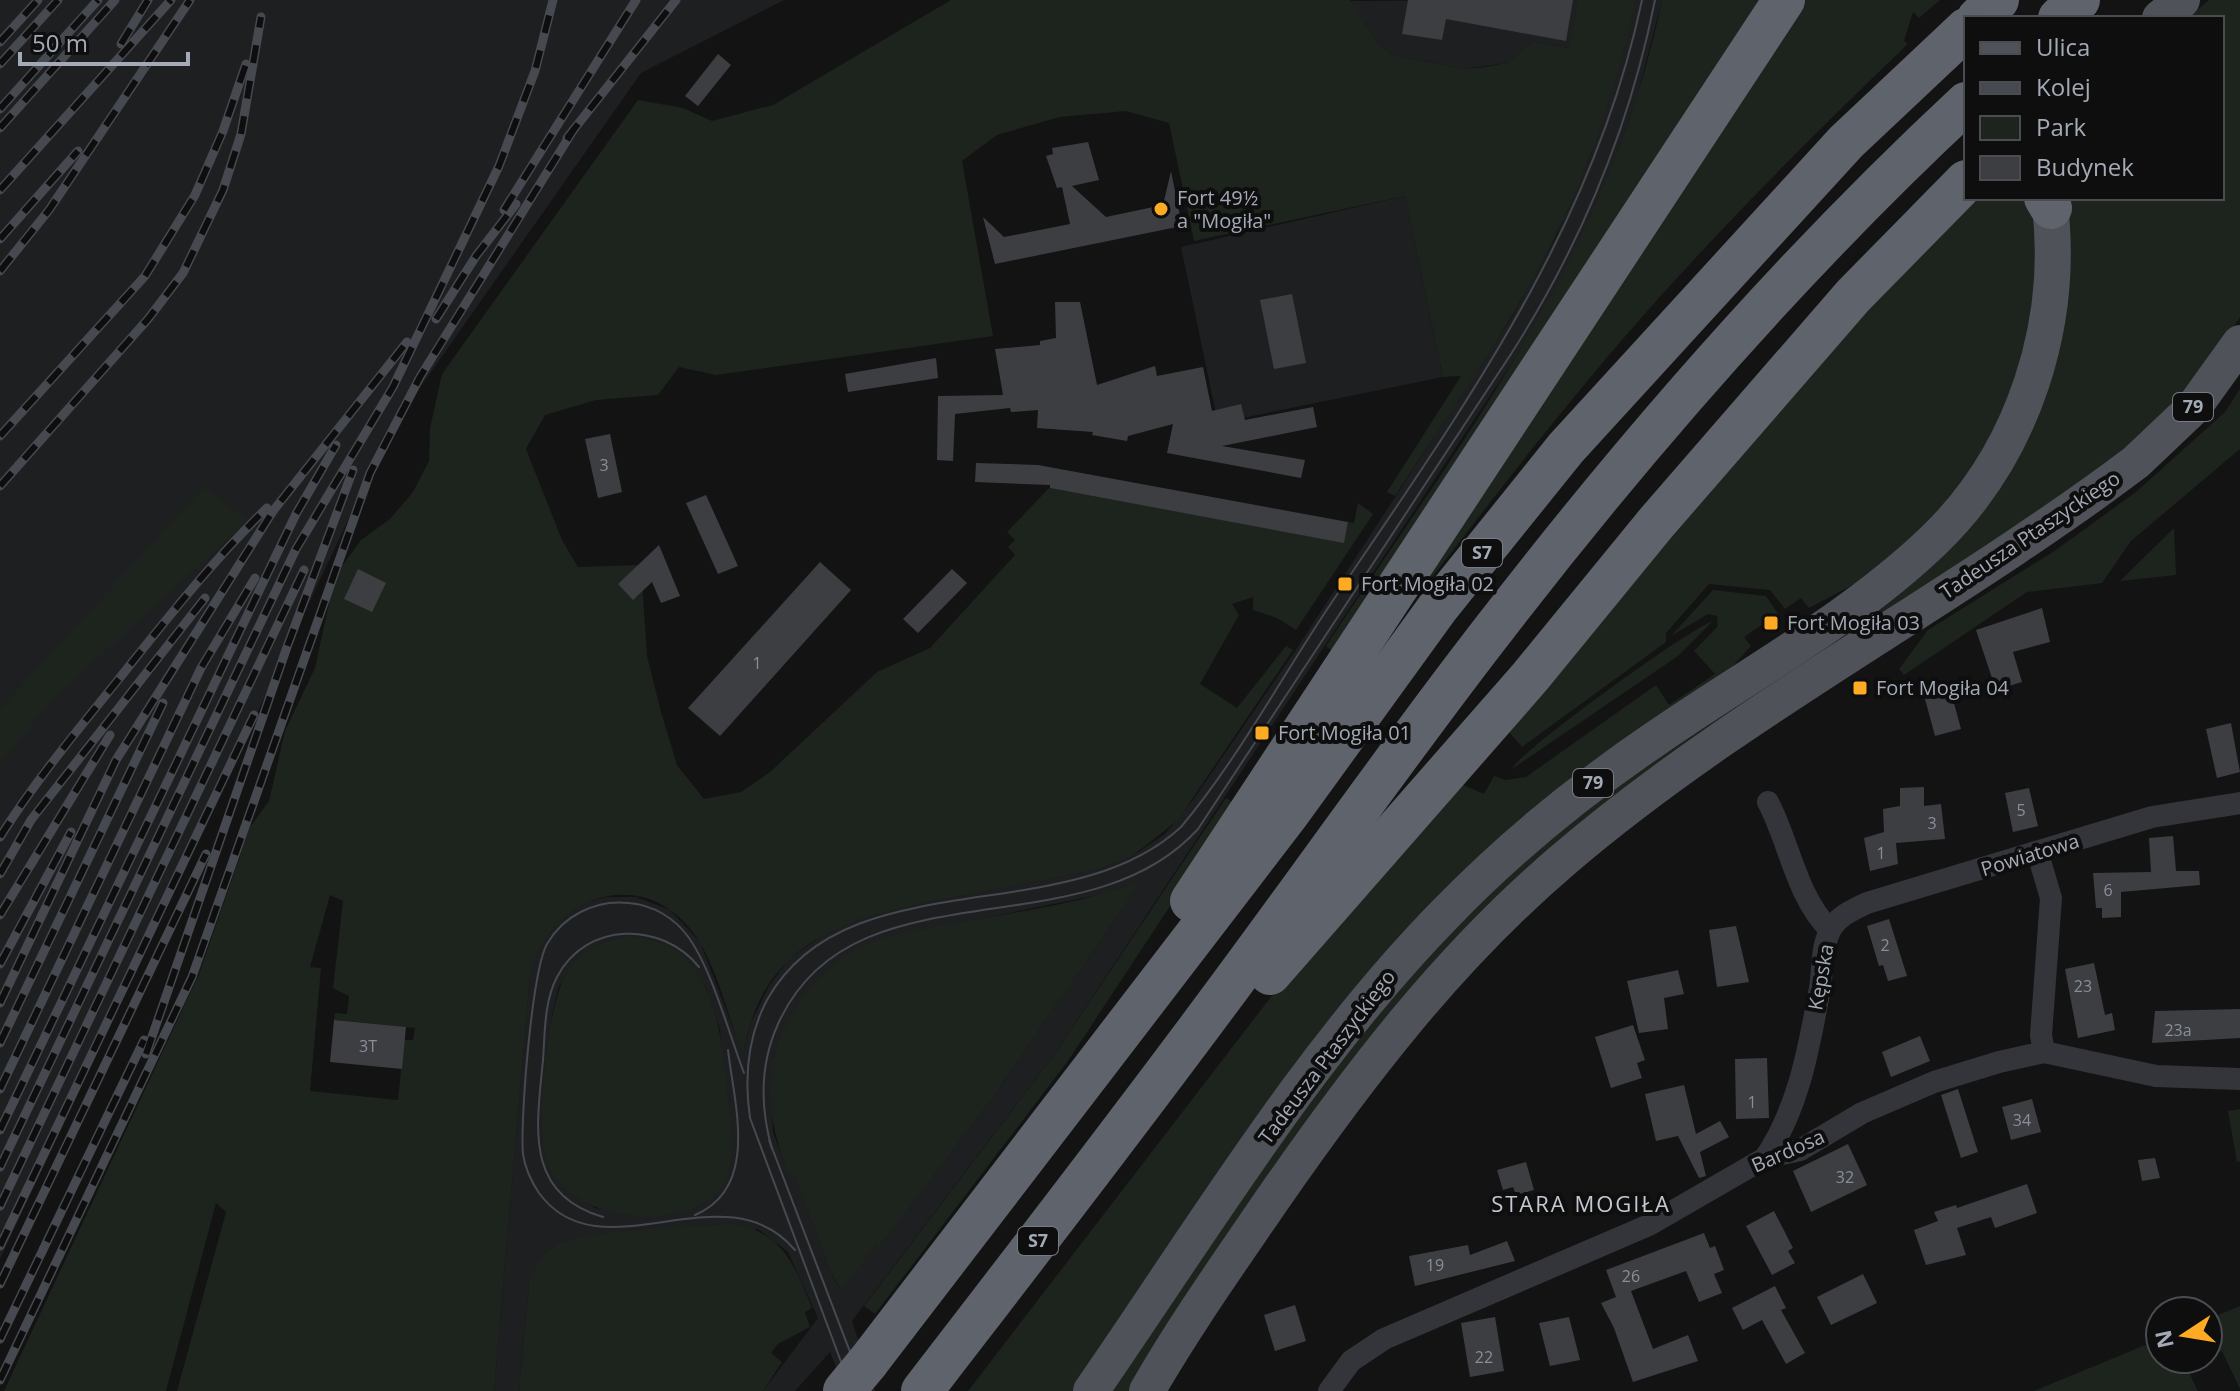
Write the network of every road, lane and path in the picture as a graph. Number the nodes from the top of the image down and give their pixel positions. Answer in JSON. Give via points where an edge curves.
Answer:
{"nodes":[{"id":1,"x":1784,"y":0,"type":"edge"},
{"id":2,"x":1999,"y":0,"type":"edge"},
{"id":3,"x":2079,"y":0,"type":"edge"},
{"id":4,"x":2182,"y":0,"type":"edge"},
{"id":5,"x":1981,"y":16,"type":"edge"},
{"id":6,"x":2061,"y":16,"type":"edge"},
{"id":7,"x":2162,"y":16,"type":"edge"},
{"id":8,"x":1964,"y":31,"type":"edge"},
{"id":9,"x":1964,"y":105,"type":"edge"},
{"id":10,"x":1964,"y":183,"type":"edge"},
{"id":11,"x":2049,"y":201,"type":"edge"},
{"id":12,"x":2240,"y":343,"type":"edge"},
{"id":13,"x":1768,"y":802,"type":"dead end"},
{"id":14,"x":2240,"y":803,"type":"edge"},
{"id":15,"x":2038,"y":854,"type":"junction"},
{"id":16,"x":1830,"y":930,"type":"junction"},
{"id":17,"x":2044,"y":1052,"type":"junction"},
{"id":18,"x":2240,"y":1079,"type":"edge"},
{"id":19,"x":1153,"y":1090,"type":"junction"},
{"id":20,"x":1065,"y":1106,"type":"junction"},
{"id":21,"x":1765,"y":1158,"type":"junction"},
{"id":22,"x":856,"y":1376,"type":"edge"},
{"id":23,"x":922,"y":1391,"type":"edge"},
{"id":24,"x":1091,"y":1391,"type":"edge"},
{"id":25,"x":1147,"y":1391,"type":"edge"},
{"id":26,"x":1329,"y":1391,"type":"edge"}],
"edges":[{"from":1,"to":20,"type":"highway","via":[[1244,817]]},
{"from":2,"to":5,"type":"highway","number":"S7"},
{"from":3,"to":6,"type":"highway"},
{"from":4,"to":7,"type":"main road"},
{"from":8,"to":20,"type":"highway","number":"S7","via":[[1846,142],[1566,448],[1439,606]]},
{"from":9,"to":19,"type":"highway","number":"S7","via":[[1790,276],[1605,489],[1491,631]]},
{"from":10,"to":19,"type":"highway","via":[[1844,306],[1284,960]]},
{"from":11,"to":24,"type":"main road","name":"Tadeusza Ptaszyckiego","number":"79","via":[[2052,281],[2039,359],[2012,431],[1969,501],[1935,539],[1881,585],[1613,768],[1529,835],[1447,911],[1336,1039]]},
{"from":12,"to":25,"type":"main road","name":"Tadeusza Ptaszyckiego","number":"79","via":[[2194,407],[2136,462],[1655,788],[1562,860],[1500,918],[1430,991],[1350,1089],[1194,1313]]},
{"from":13,"to":16,"type":"street","name":"Kępska","via":[[1808,902]]},
{"from":14,"to":15,"type":"street","name":"Powiatowa","via":[[2152,817]]},
{"from":15,"to":16,"type":"street","name":"Powiatowa","via":[[1867,903],[1849,911]]},
{"from":15,"to":17,"type":"street","via":[[2051,898]]},
{"from":16,"to":21,"type":"street","name":"Kępska","via":[[1802,1072],[1787,1121]]},
{"from":17,"to":18,"type":"street","name":"Bardosa","via":[[2156,1076]]},
{"from":17,"to":21,"type":"street","name":"Bardosa","via":[[1934,1082],[1862,1113],[1800,1150]]},
{"from":19,"to":23,"type":"highway","number":"S7"},
{"from":20,"to":22,"type":"highway","number":"S7"},
{"from":21,"to":26,"type":"street","name":"Bardosa","via":[[1649,1225],[1384,1339],[1351,1361]]}]}
